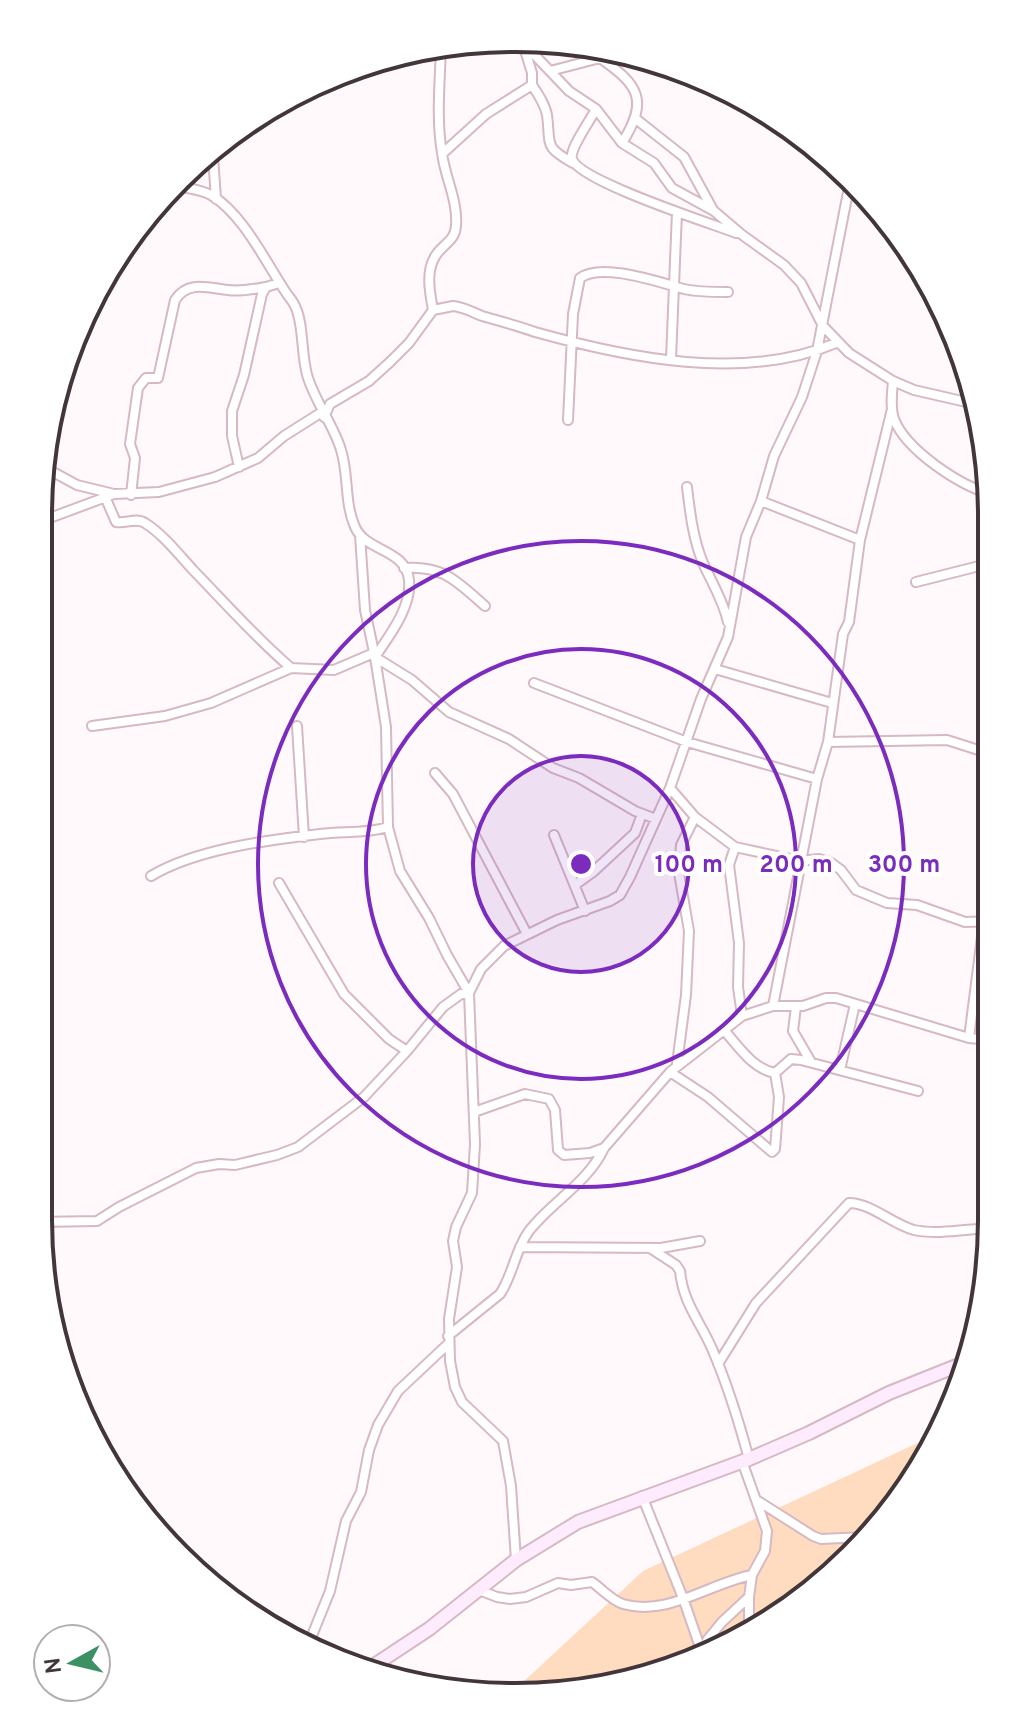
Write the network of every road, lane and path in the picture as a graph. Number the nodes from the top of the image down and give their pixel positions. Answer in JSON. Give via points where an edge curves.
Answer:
{"nodes":[{"id":1,"x":526,"y":52,"type":"edge"},
{"id":2,"x":531,"y":53,"type":"edge"},
{"id":3,"x":441,"y":58,"type":"edge"},
{"id":4,"x":595,"y":59,"type":"edge"},
{"id":5,"x":604,"y":61,"type":"edge"},
{"id":6,"x":550,"y":71,"type":"junction"},
{"id":7,"x":532,"y":85,"type":"junction"},
{"id":8,"x":596,"y":109,"type":"junction"},
{"id":9,"x":636,"y":119,"type":"junction"},
{"id":10,"x":622,"y":143,"type":"junction"},
{"id":11,"x":442,"y":154,"type":"junction"},
{"id":12,"x":574,"y":163,"type":"junction"},
{"id":13,"x":214,"y":164,"type":"edge"},
{"id":14,"x":188,"y":188,"type":"edge"},
{"id":15,"x":848,"y":194,"type":"edge"},
{"id":16,"x":216,"y":199,"type":"junction"},
{"id":17,"x":714,"y":211,"type":"junction"},
{"id":18,"x":677,"y":212,"type":"junction"},
{"id":19,"x":741,"y":234,"type":"junction"},
{"id":20,"x":279,"y":283,"type":"junction"},
{"id":21,"x":673,"y":285,"type":"junction"},
{"id":22,"x":266,"y":287,"type":"junction"},
{"id":23,"x":728,"y":292,"type":"dead end"},
{"id":24,"x":433,"y":310,"type":"junction"},
{"id":25,"x":823,"y":326,"type":"junction"},
{"id":26,"x":572,"y":342,"type":"junction"},
{"id":27,"x":836,"y":343,"type":"junction"},
{"id":28,"x":817,"y":351,"type":"junction"},
{"id":29,"x":671,"y":359,"type":"junction"},
{"id":30,"x":893,"y":381,"type":"junction"},
{"id":31,"x":963,"y":401,"type":"edge"},
{"id":32,"x":892,"y":409,"type":"junction"},
{"id":33,"x":322,"y":412,"type":"junction"},
{"id":34,"x":568,"y":420,"type":"dead end"},
{"id":35,"x":239,"y":467,"type":"junction"},
{"id":36,"x":54,"y":473,"type":"edge"},
{"id":37,"x":687,"y":487,"type":"dead end"},
{"id":38,"x":977,"y":490,"type":"edge"},
{"id":39,"x":131,"y":495,"type":"junction"},
{"id":40,"x":110,"y":497,"type":"junction"},
{"id":41,"x":761,"y":501,"type":"junction"},
{"id":42,"x":52,"y":517,"type":"edge"},
{"id":43,"x":360,"y":535,"type":"junction"},
{"id":44,"x":860,"y":540,"type":"junction"},
{"id":45,"x":978,"y":566,"type":"edge"},
{"id":46,"x":404,"y":568,"type":"junction"},
{"id":47,"x":916,"y":582,"type":"dead end"},
{"id":48,"x":485,"y":606,"type":"dead end"},
{"id":49,"x":729,"y":627,"type":"junction"},
{"id":50,"x":376,"y":655,"type":"junction"},
{"id":51,"x":291,"y":668,"type":"junction"},
{"id":52,"x":715,"y":669,"type":"junction"},
{"id":53,"x":534,"y":683,"type":"dead end"},
{"id":54,"x":832,"y":703,"type":"junction"},
{"id":55,"x":92,"y":726,"type":"dead end"},
{"id":56,"x":297,"y":726,"type":"dead end"},
{"id":57,"x":687,"y":742,"type":"junction"},
{"id":58,"x":828,"y":742,"type":"junction"},
{"id":59,"x":978,"y":750,"type":"edge"},
{"id":60,"x":435,"y":773,"type":"dead end"},
{"id":61,"x":817,"y":779,"type":"junction"},
{"id":62,"x":670,"y":788,"type":"junction"},
{"id":63,"x":642,"y":814,"type":"junction"},
{"id":64,"x":695,"y":817,"type":"junction"},
{"id":65,"x":656,"y":819,"type":"junction"},
{"id":66,"x":388,"y":827,"type":"junction"},
{"id":67,"x":554,"y":835,"type":"dead end"},
{"id":68,"x":304,"y":837,"type":"junction"},
{"id":69,"x":735,"y":847,"type":"junction"},
{"id":70,"x":800,"y":861,"type":"junction"},
{"id":71,"x":151,"y":876,"type":"dead end"},
{"id":72,"x":279,"y":883,"type":"dead end"},
{"id":73,"x":575,"y":885,"type":"junction"},
{"id":74,"x":585,"y":911,"type":"junction"},
{"id":75,"x":978,"y":921,"type":"edge"},
{"id":76,"x":527,"y":934,"type":"junction"},
{"id":77,"x":978,"y":983,"type":"edge"},
{"id":78,"x":469,"y":993,"type":"junction"},
{"id":79,"x":855,"y":1004,"type":"junction"},
{"id":80,"x":773,"y":1006,"type":"junction"},
{"id":81,"x":796,"y":1007,"type":"junction"},
{"id":82,"x":742,"y":1016,"type":"junction"},
{"id":83,"x":724,"y":1030,"type":"junction"},
{"id":84,"x":969,"y":1038,"type":"junction"},
{"id":85,"x":978,"y":1039,"type":"edge"},
{"id":86,"x":407,"y":1051,"type":"junction"},
{"id":87,"x":811,"y":1062,"type":"junction"},
{"id":88,"x":677,"y":1064,"type":"junction"},
{"id":89,"x":840,"y":1070,"type":"junction"},
{"id":90,"x":670,"y":1072,"type":"junction"},
{"id":91,"x":775,"y":1073,"type":"junction"},
{"id":92,"x":918,"y":1091,"type":"dead end"},
{"id":93,"x":474,"y":1112,"type":"junction"},
{"id":94,"x":604,"y":1148,"type":"junction"},
{"id":95,"x":52,"y":1222,"type":"edge"},
{"id":96,"x":978,"y":1229,"type":"edge"},
{"id":97,"x":700,"y":1241,"type":"dead end"},
{"id":98,"x":520,"y":1247,"type":"junction"},
{"id":99,"x":650,"y":1248,"type":"junction"},
{"id":100,"x":449,"y":1340,"type":"junction"},
{"id":101,"x":718,"y":1364,"type":"junction"},
{"id":102,"x":952,"y":1369,"type":"edge"},
{"id":103,"x":745,"y":1460,"type":"junction"},
{"id":104,"x":642,"y":1496,"type":"junction"},
{"id":105,"x":757,"y":1500,"type":"junction"},
{"id":106,"x":851,"y":1538,"type":"edge"},
{"id":107,"x":516,"y":1560,"type":"junction"},
{"id":108,"x":752,"y":1575,"type":"junction"},
{"id":109,"x":479,"y":1590,"type":"junction"},
{"id":110,"x":749,"y":1597,"type":"junction"},
{"id":111,"x":683,"y":1598,"type":"junction"},
{"id":112,"x":749,"y":1619,"type":"edge"},
{"id":113,"x":312,"y":1636,"type":"edge"},
{"id":114,"x":709,"y":1640,"type":"edge"},
{"id":115,"x":699,"y":1645,"type":"edge"},
{"id":116,"x":379,"y":1662,"type":"edge"}],
"edges":[{"from":1,"to":7,"type":"street"},
{"from":2,"to":6,"type":"street"},
{"from":3,"to":11,"type":"street"},
{"from":4,"to":6,"type":"street"},
{"from":5,"to":9,"type":"street","via":[[628,80],[636,98]]},
{"from":6,"to":8,"type":"street"},
{"from":7,"to":11,"type":"street","via":[[486,114]]},
{"from":7,"to":12,"type":"street","via":[[544,106],[548,141]]},
{"from":8,"to":10,"type":"street"},
{"from":8,"to":12,"type":"street","via":[[572,148]]},
{"from":9,"to":10,"type":"street"},
{"from":9,"to":17,"type":"street","via":[[684,157]]},
{"from":10,"to":17,"type":"street","via":[[654,163],[672,188]]},
{"from":11,"to":24,"type":"street","via":[[456,225],[453,239],[432,262]]},
{"from":12,"to":18,"type":"street"},
{"from":13,"to":16,"type":"street"},
{"from":14,"to":16,"type":"street"},
{"from":15,"to":25,"type":"street"},
{"from":16,"to":20,"type":"street"},
{"from":17,"to":19,"type":"street"},
{"from":18,"to":19,"type":"street"},
{"from":18,"to":21,"type":"street"},
{"from":19,"to":25,"type":"street","via":[[801,283]]},
{"from":20,"to":22,"type":"street"},
{"from":20,"to":33,"type":"street","via":[[296,307],[307,375]]},
{"from":21,"to":23,"type":"street"},
{"from":21,"to":26,"type":"street","via":[[589,271],[580,278],[575,295]]},
{"from":21,"to":29,"type":"street"},
{"from":22,"to":35,"type":"street","via":[[232,411]]},
{"from":22,"to":39,"type":"street","via":[[238,291],[196,286],[175,300],[158,378],[144,379],[138,388],[130,444],[135,458]]},
{"from":24,"to":26,"type":"street","via":[[460,306]]},
{"from":24,"to":33,"type":"street","via":[[390,362]]},
{"from":25,"to":27,"type":"street"},
{"from":25,"to":28,"type":"street"},
{"from":26,"to":29,"type":"street"},
{"from":26,"to":34,"type":"street"},
{"from":27,"to":28,"type":"street"},
{"from":27,"to":30,"type":"street"},
{"from":28,"to":29,"type":"street","via":[[727,365]]},
{"from":28,"to":41,"type":"street"},
{"from":30,"to":31,"type":"street"},
{"from":30,"to":32,"type":"street"},
{"from":32,"to":38,"type":"street","via":[[899,429],[927,457]]},
{"from":32,"to":44,"type":"street"},
{"from":33,"to":35,"type":"street"},
{"from":33,"to":43,"type":"street","via":[[342,452],[346,499]]},
{"from":35,"to":39,"type":"street","via":[[183,487]]},
{"from":36,"to":40,"type":"street"},
{"from":37,"to":49,"type":"street","via":[[694,533]]},
{"from":39,"to":40,"type":"street"},
{"from":40,"to":42,"type":"street"},
{"from":40,"to":51,"type":"street","via":[[116,522],[144,522]]},
{"from":41,"to":44,"type":"street"},
{"from":41,"to":49,"type":"street","via":[[746,537]]},
{"from":43,"to":46,"type":"street"},
{"from":43,"to":50,"type":"street","via":[[365,610]]},
{"from":44,"to":54,"type":"street"},
{"from":45,"to":47,"type":"street"},
{"from":46,"to":48,"type":"street","via":[[425,566],[452,577]]},
{"from":46,"to":50,"type":"street","via":[[409,580],[406,603]]},
{"from":49,"to":52,"type":"street"},
{"from":50,"to":51,"type":"street","via":[[334,670]]},
{"from":50,"to":63,"type":"street","via":[[449,712],[509,739]]},
{"from":50,"to":66,"type":"street","via":[[386,727]]},
{"from":51,"to":55,"type":"street","via":[[211,703],[165,716]]},
{"from":52,"to":54,"type":"street"},
{"from":52,"to":57,"type":"street"},
{"from":53,"to":57,"type":"street"},
{"from":54,"to":58,"type":"street"},
{"from":56,"to":68,"type":"street"},
{"from":57,"to":61,"type":"street"},
{"from":57,"to":62,"type":"street"},
{"from":58,"to":59,"type":"street","via":[[947,740]]},
{"from":58,"to":61,"type":"street"},
{"from":60,"to":76,"type":"street","via":[[453,794]]},
{"from":61,"to":70,"type":"street"},
{"from":62,"to":64,"type":"street"},
{"from":62,"to":65,"type":"street"},
{"from":63,"to":65,"type":"street"},
{"from":63,"to":73,"type":"street","via":[[635,833]]},
{"from":64,"to":69,"type":"street"},
{"from":64,"to":88,"type":"street","via":[[681,845],[679,873],[689,931]]},
{"from":65,"to":74,"type":"street","via":[[620,895]]},
{"from":66,"to":68,"type":"street"},
{"from":66,"to":78,"type":"street","via":[[400,871]]},
{"from":67,"to":73,"type":"street"},
{"from":68,"to":71,"type":"street","via":[[251,843]]},
{"from":69,"to":70,"type":"street"},
{"from":69,"to":82,"type":"street","via":[[729,865]]},
{"from":70,"to":75,"type":"street","via":[[830,862],[856,890],[874,899]]},
{"from":70,"to":80,"type":"street"},
{"from":72,"to":86,"type":"street","via":[[344,994]]},
{"from":73,"to":74,"type":"street"},
{"from":74,"to":76,"type":"street"},
{"from":76,"to":78,"type":"street","via":[[490,958]]},
{"from":77,"to":84,"type":"street"},
{"from":78,"to":86,"type":"street","via":[[443,1007]]},
{"from":78,"to":93,"type":"street"},
{"from":79,"to":81,"type":"street","via":[[826,998]]},
{"from":79,"to":84,"type":"street"},
{"from":79,"to":89,"type":"street"},
{"from":80,"to":81,"type":"street"},
{"from":80,"to":82,"type":"street"},
{"from":81,"to":87,"type":"street","via":[[793,1031]]},
{"from":82,"to":83,"type":"street"},
{"from":83,"to":88,"type":"street"},
{"from":83,"to":91,"type":"street","via":[[761,1068]]},
{"from":84,"to":85,"type":"street"},
{"from":86,"to":95,"type":"street","via":[[364,1097],[298,1147],[235,1165],[196,1168],[97,1221]]},
{"from":87,"to":89,"type":"street"},
{"from":87,"to":91,"type":"street","via":[[791,1059]]},
{"from":88,"to":90,"type":"street"},
{"from":89,"to":92,"type":"street"},
{"from":90,"to":91,"type":"street","via":[[772,1152],[778,1110]]},
{"from":90,"to":94,"type":"street"},
{"from":93,"to":94,"type":"street","via":[[525,1094],[538,1095],[553,1103],[561,1154]]},
{"from":93,"to":100,"type":"street","via":[[472,1193],[453,1241],[457,1267]]},
{"from":94,"to":98,"type":"street","via":[[596,1164],[529,1231]]},
{"from":96,"to":101,"type":"street","via":[[919,1231],[849,1203],[756,1303]]},
{"from":97,"to":99,"type":"street"},
{"from":98,"to":99,"type":"street"},
{"from":98,"to":100,"type":"street","via":[[500,1294]]},
{"from":99,"to":101,"type":"street","via":[[680,1271],[689,1309]]},
{"from":100,"to":107,"type":"street","via":[[462,1402],[505,1448]]},
{"from":100,"to":113,"type":"street","via":[[398,1391],[378,1425]]},
{"from":101,"to":103,"type":"street","via":[[738,1419]]},
{"from":102,"to":103,"type":"street"},
{"from":103,"to":104,"type":"street"},
{"from":103,"to":105,"type":"street"},
{"from":104,"to":107,"type":"street","via":[[578,1522]]},
{"from":104,"to":111,"type":"street"},
{"from":105,"to":106,"type":"street","via":[[813,1536]]},
{"from":105,"to":108,"type":"street","via":[[767,1531],[765,1551]]},
{"from":107,"to":109,"type":"street"},
{"from":108,"to":110,"type":"street"},
{"from":108,"to":111,"type":"street"},
{"from":109,"to":111,"type":"street","via":[[510,1599],[558,1583],[592,1582],[621,1603],[640,1607]]},
{"from":109,"to":116,"type":"street"},
{"from":110,"to":112,"type":"street"},
{"from":110,"to":114,"type":"street"},
{"from":111,"to":115,"type":"street"}]}
